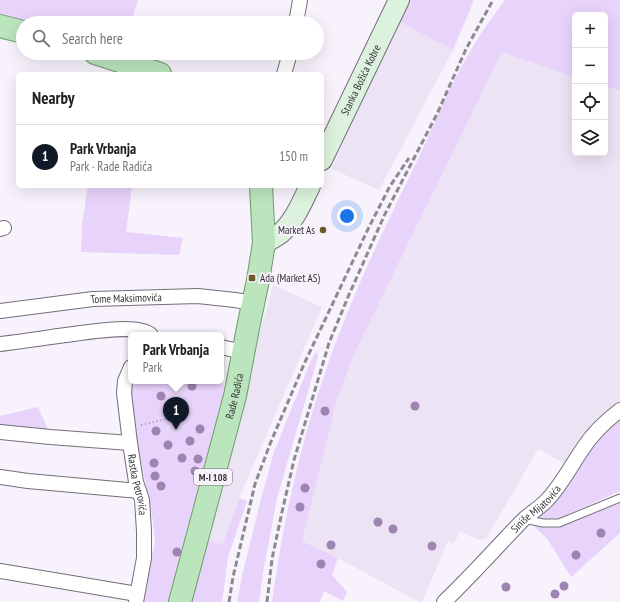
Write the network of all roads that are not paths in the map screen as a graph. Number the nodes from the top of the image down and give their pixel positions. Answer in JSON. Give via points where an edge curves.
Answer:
{"nodes":[{"id":1,"x":300,"y":0,"type":"edge"},
{"id":2,"x":399,"y":0,"type":"edge"},
{"id":3,"x":297,"y":16,"type":"edge"},
{"id":4,"x":0,"y":26,"type":"edge"},
{"id":5,"x":16,"y":30,"type":"edge"},
{"id":6,"x":117,"y":60,"type":"edge"},
{"id":7,"x":288,"y":60,"type":"edge"},
{"id":8,"x":154,"y":72,"type":"edge"},
{"id":9,"x":285,"y":72,"type":"edge"},
{"id":10,"x":324,"y":156,"type":"edge"},
{"id":11,"x":309,"y":188,"type":"edge"},
{"id":12,"x":262,"y":196,"type":"edge"},
{"id":13,"x":291,"y":220,"type":"junction"},
{"id":14,"x":264,"y":243,"type":"junction"},
{"id":15,"x":253,"y":303,"type":"junction"},
{"id":16,"x":0,"y":311,"type":"edge"},
{"id":17,"x":146,"y":332,"type":"edge"},
{"id":18,"x":0,"y":344,"type":"edge"},
{"id":19,"x":224,"y":348,"type":"edge"},
{"id":20,"x":243,"y":352,"type":"junction"},
{"id":21,"x":128,"y":371,"type":"edge"},
{"id":22,"x":620,"y":410,"type":"edge"},
{"id":23,"x":0,"y":432,"type":"edge"},
{"id":24,"x":130,"y":443,"type":"junction"},
{"id":25,"x":0,"y":477,"type":"edge"},
{"id":26,"x":139,"y":491,"type":"junction"},
{"id":27,"x":620,"y":498,"type":"edge"},
{"id":28,"x":524,"y":519,"type":"junction"},
{"id":29,"x":0,"y":571,"type":"edge"},
{"id":30,"x":136,"y":598,"type":"edge"},
{"id":31,"x":180,"y":602,"type":"edge"},
{"id":32,"x":444,"y":602,"type":"edge"}],
"edges":[{"from":1,"to":3,"type":"street"},
{"from":2,"to":10,"type":"street","name":"Stanka Božića Kobre"},
{"from":4,"to":5,"type":"main road"},
{"from":6,"to":8,"type":"main road"},
{"from":7,"to":9,"type":"street"},
{"from":11,"to":13,"type":"street"},
{"from":12,"to":13,"type":"street","via":[[269,213],[282,221]]},
{"from":12,"to":14,"type":"main road","name":"Rade Radića","number":"M-I 108"},
{"from":13,"to":14,"type":"street","via":[[281,232]]},
{"from":14,"to":15,"type":"main road","name":"Rade Radića","number":"M-I 108"},
{"from":15,"to":16,"type":"street","name":"Tome Maksimovića","via":[[198,296],[93,299]]},
{"from":15,"to":20,"type":"main road","name":"Rade Radića","number":"M-I 108"},
{"from":17,"to":18,"type":"street","via":[[127,329],[104,330]]},
{"from":19,"to":20,"type":"street"},
{"from":20,"to":31,"type":"main road","name":"Rade Radića","number":"M-I 108","via":[[235,396]]},
{"from":21,"to":24,"type":"street","name":"Rastka Petrovića","via":[[124,387]]},
{"from":22,"to":28,"type":"street","name":"Siniše Mijatovića","via":[[585,445],[548,499]]},
{"from":23,"to":24,"type":"street"},
{"from":24,"to":26,"type":"street","name":"Rastka Petrovića"},
{"from":25,"to":26,"type":"street"},
{"from":26,"to":30,"type":"street","name":"Rastka Petrovića","via":[[142,500],[144,558]]},
{"from":27,"to":28,"type":"lane","via":[[559,523]]},
{"from":28,"to":32,"type":"street","name":"Siniše Mijatovića"},
{"from":29,"to":30,"type":"street"}]}
